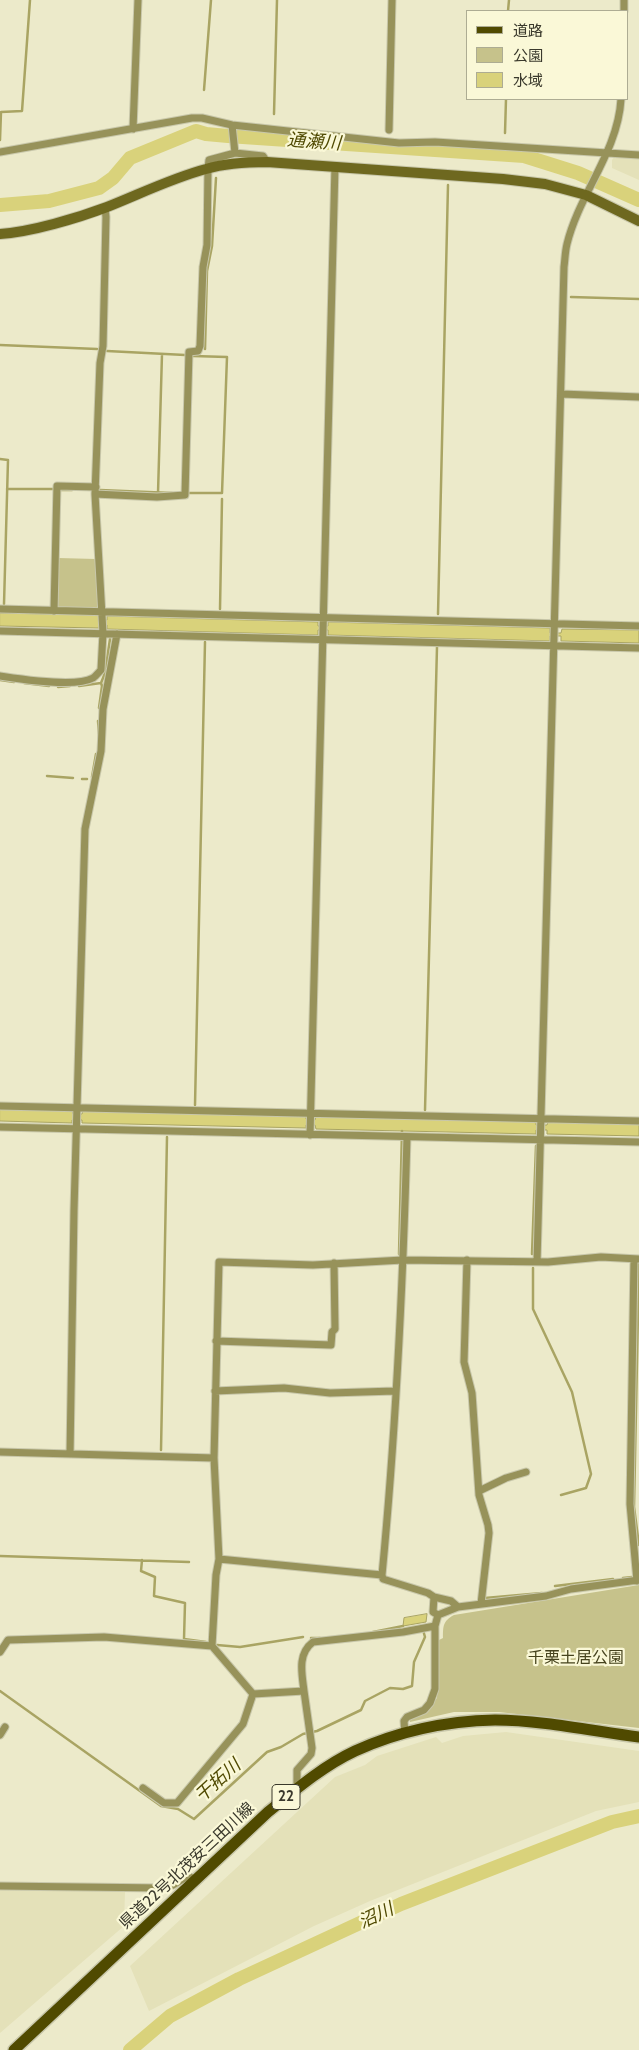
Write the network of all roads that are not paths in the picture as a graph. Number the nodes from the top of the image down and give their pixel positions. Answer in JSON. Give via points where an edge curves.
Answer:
{"nodes":[{"id":1,"x":138,"y":0,"type":"edge"},
{"id":2,"x":392,"y":0,"type":"edge"},
{"id":3,"x":621,"y":100,"type":"edge"},
{"id":4,"x":233,"y":127,"type":"junction"},
{"id":5,"x":133,"y":129,"type":"junction"},
{"id":6,"x":389,"y":130,"type":"dead end"},
{"id":7,"x":0,"y":152,"type":"edge"},
{"id":8,"x":236,"y":152,"type":"junction"},
{"id":9,"x":606,"y":154,"type":"junction"},
{"id":10,"x":639,"y":155,"type":"edge"},
{"id":11,"x":267,"y":162,"type":"junction"},
{"id":12,"x":334,"y":166,"type":"junction"},
{"id":13,"x":208,"y":168,"type":"junction"},
{"id":14,"x":588,"y":192,"type":"junction"},
{"id":15,"x":105,"y":208,"type":"junction"},
{"id":16,"x":639,"y":221,"type":"edge"},
{"id":17,"x":0,"y":234,"type":"edge"},
{"id":18,"x":561,"y":394,"type":"junction"},
{"id":19,"x":639,"y":396,"type":"edge"},
{"id":20,"x":96,"y":491,"type":"junction"},
{"id":21,"x":0,"y":609,"type":"edge"},
{"id":22,"x":54,"y":611,"type":"junction"},
{"id":23,"x":102,"y":615,"type":"junction"},
{"id":24,"x":323,"y":625,"type":"junction"},
{"id":25,"x":639,"y":626,"type":"edge"},
{"id":26,"x":103,"y":630,"type":"junction"},
{"id":27,"x":0,"y":631,"type":"edge"},
{"id":28,"x":554,"y":631,"type":"junction"},
{"id":29,"x":117,"y":634,"type":"junction"},
{"id":30,"x":322,"y":640,"type":"junction"},
{"id":31,"x":554,"y":646,"type":"junction"},
{"id":32,"x":639,"y":648,"type":"edge"},
{"id":33,"x":0,"y":676,"type":"edge"},
{"id":34,"x":0,"y":1106,"type":"edge"},
{"id":35,"x":78,"y":1114,"type":"junction"},
{"id":36,"x":311,"y":1119,"type":"junction"},
{"id":37,"x":639,"y":1121,"type":"edge"},
{"id":38,"x":542,"y":1125,"type":"junction"},
{"id":39,"x":0,"y":1127,"type":"edge"},
{"id":40,"x":78,"y":1129,"type":"junction"},
{"id":41,"x":310,"y":1135,"type":"junction"},
{"id":42,"x":407,"y":1137,"type":"junction"},
{"id":43,"x":541,"y":1140,"type":"junction"},
{"id":44,"x":639,"y":1142,"type":"edge"},
{"id":45,"x":636,"y":1259,"type":"edge"},
{"id":46,"x":403,"y":1260,"type":"junction"},
{"id":47,"x":467,"y":1260,"type":"junction"},
{"id":48,"x":537,"y":1262,"type":"junction"},
{"id":49,"x":334,"y":1263,"type":"junction"},
{"id":50,"x":216,"y":1341,"type":"junction"},
{"id":51,"x":215,"y":1391,"type":"junction"},
{"id":52,"x":395,"y":1391,"type":"junction"},
{"id":53,"x":0,"y":1452,"type":"edge"},
{"id":54,"x":70,"y":1454,"type":"junction"},
{"id":55,"x":214,"y":1458,"type":"junction"},
{"id":56,"x":526,"y":1472,"type":"dead end"},
{"id":57,"x":479,"y":1490,"type":"junction"},
{"id":58,"x":219,"y":1559,"type":"junction"},
{"id":59,"x":382,"y":1575,"type":"junction"},
{"id":60,"x":638,"y":1580,"type":"edge"},
{"id":61,"x":434,"y":1597,"type":"junction"},
{"id":62,"x":481,"y":1604,"type":"junction"},
{"id":63,"x":458,"y":1607,"type":"junction"},
{"id":64,"x":438,"y":1615,"type":"junction"},
{"id":65,"x":435,"y":1626,"type":"junction"},
{"id":66,"x":212,"y":1646,"type":"junction"},
{"id":67,"x":0,"y":1652,"type":"edge"},
{"id":68,"x":304,"y":1691,"type":"junction"},
{"id":69,"x":253,"y":1694,"type":"junction"},
{"id":70,"x":5,"y":1727,"type":"dead end"},
{"id":71,"x":405,"y":1734,"type":"junction"},
{"id":72,"x":0,"y":1735,"type":"edge"},
{"id":73,"x":639,"y":1737,"type":"edge"},
{"id":74,"x":142,"y":1788,"type":"dead end"},
{"id":75,"x":297,"y":1788,"type":"junction"},
{"id":76,"x":196,"y":1880,"type":"junction"},
{"id":77,"x":0,"y":1886,"type":"edge"},
{"id":78,"x":14,"y":2050,"type":"edge"}],
"edges":[{"from":1,"to":5,"type":"street"},
{"from":2,"to":6,"type":"street"},
{"from":3,"to":9,"type":"street","via":[[619,118]]},
{"from":4,"to":5,"type":"street","via":[[192,118]]},
{"from":4,"to":8,"type":"street"},
{"from":4,"to":9,"type":"street","via":[[399,143],[435,142]]},
{"from":5,"to":7,"type":"street"},
{"from":8,"to":11,"type":"street","via":[[263,156]]},
{"from":8,"to":13,"type":"street","via":[[209,160]]},
{"from":9,"to":10,"type":"street"},
{"from":9,"to":14,"type":"street"},
{"from":11,"to":12,"type":"street"},
{"from":11,"to":13,"type":"street","via":[[240,162]]},
{"from":12,"to":14,"type":"street","via":[[519,180]]},
{"from":12,"to":24,"type":"street"},
{"from":13,"to":15,"type":"street"},
{"from":13,"to":20,"type":"street","via":[[200,346],[198,351],[189,352],[184,495],[157,497]]},
{"from":14,"to":16,"type":"street"},
{"from":14,"to":18,"type":"street","via":[[567,244]]},
{"from":15,"to":17,"type":"street"},
{"from":15,"to":20,"type":"street"},
{"from":18,"to":19,"type":"street"},
{"from":18,"to":28,"type":"street"},
{"from":20,"to":22,"type":"street","via":[[57,486]]},
{"from":20,"to":23,"type":"street"},
{"from":21,"to":22,"type":"street"},
{"from":22,"to":23,"type":"street"},
{"from":23,"to":24,"type":"street"},
{"from":23,"to":26,"type":"street"},
{"from":24,"to":28,"type":"street"},
{"from":24,"to":30,"type":"street"},
{"from":25,"to":28,"type":"street"},
{"from":26,"to":27,"type":"street"},
{"from":26,"to":29,"type":"street"},
{"from":26,"to":33,"type":"street","via":[[101,670],[92,679],[52,682]]},
{"from":28,"to":31,"type":"street"},
{"from":29,"to":30,"type":"street"},
{"from":29,"to":35,"type":"street","via":[[103,709],[101,751],[85,829]]},
{"from":30,"to":31,"type":"street"},
{"from":30,"to":36,"type":"street"},
{"from":31,"to":32,"type":"street"},
{"from":31,"to":38,"type":"street"},
{"from":34,"to":35,"type":"street"},
{"from":35,"to":36,"type":"street"},
{"from":35,"to":40,"type":"street"},
{"from":36,"to":38,"type":"street"},
{"from":36,"to":41,"type":"street"},
{"from":37,"to":38,"type":"street"},
{"from":38,"to":43,"type":"street"},
{"from":39,"to":40,"type":"street"},
{"from":40,"to":41,"type":"street"},
{"from":40,"to":54,"type":"street"},
{"from":41,"to":42,"type":"street"},
{"from":42,"to":43,"type":"street"},
{"from":42,"to":46,"type":"street"},
{"from":43,"to":44,"type":"street"},
{"from":43,"to":48,"type":"street"},
{"from":45,"to":48,"type":"street","via":[[601,1257]]},
{"from":45,"to":60,"type":"street","via":[[630,1504]]},
{"from":46,"to":47,"type":"street"},
{"from":46,"to":49,"type":"street"},
{"from":46,"to":52,"type":"street"},
{"from":47,"to":48,"type":"street"},
{"from":47,"to":57,"type":"street","via":[[464,1362],[472,1393]]},
{"from":49,"to":50,"type":"street","via":[[219,1262]]},
{"from":49,"to":50,"type":"street","via":[[335,1329],[330,1345]]},
{"from":50,"to":51,"type":"street"},
{"from":51,"to":52,"type":"street","via":[[284,1388],[330,1393]]},
{"from":51,"to":55,"type":"street"},
{"from":52,"to":59,"type":"street"},
{"from":53,"to":54,"type":"street"},
{"from":54,"to":55,"type":"street"},
{"from":55,"to":58,"type":"street"},
{"from":56,"to":57,"type":"street"},
{"from":57,"to":62,"type":"street","via":[[489,1533]]},
{"from":58,"to":59,"type":"street"},
{"from":58,"to":66,"type":"street"},
{"from":59,"to":61,"type":"street","via":[[383,1579]]},
{"from":60,"to":62,"type":"street"},
{"from":61,"to":63,"type":"street"},
{"from":61,"to":64,"type":"street","via":[[433,1612]]},
{"from":62,"to":63,"type":"street"},
{"from":63,"to":64,"type":"street"},
{"from":64,"to":65,"type":"street"},
{"from":65,"to":68,"type":"street","via":[[312,1642],[302,1657]]},
{"from":65,"to":71,"type":"street","via":[[435,1689],[424,1710],[404,1721]]},
{"from":66,"to":67,"type":"street","via":[[104,1637],[8,1640]]},
{"from":66,"to":69,"type":"street"},
{"from":68,"to":69,"type":"street"},
{"from":68,"to":75,"type":"street","via":[[312,1748],[297,1770]]},
{"from":69,"to":74,"type":"street","via":[[243,1724],[177,1803],[164,1803]]},
{"from":70,"to":72,"type":"street"},
{"from":71,"to":73,"type":"main road","name":"県道22号北茂安三田川線","number":"22","via":[[454,1723],[497,1720]]},
{"from":71,"to":75,"type":"main road","name":"県道22号北茂安三田川線","number":"22","via":[[355,1751]]},
{"from":75,"to":76,"type":"main road","name":"県道22号北茂安三田川線","number":"22"},
{"from":76,"to":77,"type":"street","via":[[188,1876],[162,1888]]},
{"from":76,"to":78,"type":"main road","name":"県道22号北茂安三田川線","number":"22"}]}
